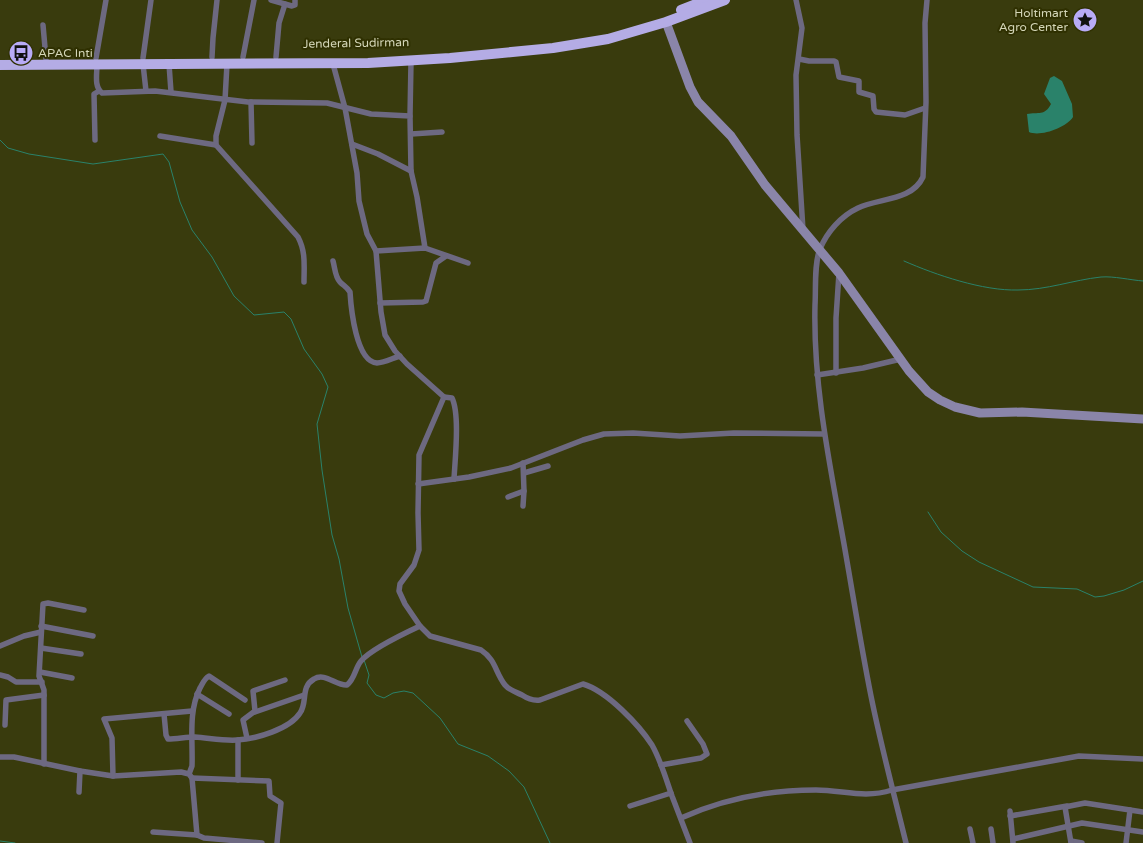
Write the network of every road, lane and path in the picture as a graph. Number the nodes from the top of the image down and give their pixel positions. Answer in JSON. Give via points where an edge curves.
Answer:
{"nodes":[{"id":1,"x":106,"y":0,"type":"edge"},
{"id":2,"x":151,"y":0,"type":"edge"},
{"id":3,"x":217,"y":0,"type":"edge"},
{"id":4,"x":254,"y":0,"type":"edge"},
{"id":5,"x":271,"y":0,"type":"edge"},
{"id":6,"x":295,"y":0,"type":"edge"},
{"id":7,"x":706,"y":0,"type":"edge"},
{"id":8,"x":725,"y":0,"type":"edge"},
{"id":9,"x":796,"y":0,"type":"edge"},
{"id":10,"x":927,"y":0,"type":"edge"},
{"id":11,"x":284,"y":4,"type":"junction"},
{"id":12,"x":666,"y":22,"type":"junction"},
{"id":13,"x":43,"y":25,"type":"dead end"},
{"id":14,"x":212,"y":57,"type":"junction"},
{"id":15,"x":243,"y":57,"type":"junction"},
{"id":16,"x":276,"y":57,"type":"junction"},
{"id":17,"x":0,"y":59,"type":"edge"},
{"id":18,"x":46,"y":59,"type":"junction"},
{"id":19,"x":799,"y":59,"type":"junction"},
{"id":20,"x":143,"y":61,"type":"junction"},
{"id":21,"x":96,"y":62,"type":"junction"},
{"id":22,"x":411,"y":62,"type":"junction"},
{"id":23,"x":169,"y":64,"type":"junction"},
{"id":24,"x":227,"y":64,"type":"junction"},
{"id":25,"x":333,"y":64,"type":"junction"},
{"id":26,"x":0,"y":66,"type":"edge"},
{"id":27,"x":100,"y":91,"type":"junction"},
{"id":28,"x":146,"y":91,"type":"junction"},
{"id":29,"x":171,"y":92,"type":"junction"},
{"id":30,"x":225,"y":100,"type":"junction"},
{"id":31,"x":251,"y":102,"type":"junction"},
{"id":32,"x":345,"y":108,"type":"junction"},
{"id":33,"x":925,"y":108,"type":"junction"},
{"id":34,"x":410,"y":116,"type":"junction"},
{"id":35,"x":442,"y":132,"type":"dead end"},
{"id":36,"x":411,"y":134,"type":"junction"},
{"id":37,"x":160,"y":136,"type":"dead end"},
{"id":38,"x":95,"y":140,"type":"dead end"},
{"id":39,"x":252,"y":143,"type":"dead end"},
{"id":40,"x":352,"y":144,"type":"junction"},
{"id":41,"x":216,"y":145,"type":"junction"},
{"id":42,"x":411,"y":171,"type":"junction"},
{"id":43,"x":803,"y":230,"type":"junction"},
{"id":44,"x":425,"y":248,"type":"junction"},
{"id":45,"x":820,"y":250,"type":"junction"},
{"id":46,"x":376,"y":251,"type":"junction"},
{"id":47,"x":446,"y":256,"type":"junction"},
{"id":48,"x":333,"y":260,"type":"dead end"},
{"id":49,"x":468,"y":263,"type":"dead end"},
{"id":50,"x":838,"y":273,"type":"junction"},
{"id":51,"x":304,"y":282,"type":"dead end"},
{"id":52,"x":380,"y":303,"type":"junction"},
{"id":53,"x":400,"y":356,"type":"junction"},
{"id":54,"x":901,"y":359,"type":"junction"},
{"id":55,"x":836,"y":373,"type":"junction"},
{"id":56,"x":817,"y":375,"type":"junction"},
{"id":57,"x":444,"y":398,"type":"junction"},
{"id":58,"x":1143,"y":419,"type":"edge"},
{"id":59,"x":824,"y":434,"type":"junction"},
{"id":60,"x":524,"y":463,"type":"junction"},
{"id":61,"x":548,"y":466,"type":"dead end"},
{"id":62,"x":524,"y":473,"type":"junction"},
{"id":63,"x":454,"y":479,"type":"junction"},
{"id":64,"x":418,"y":484,"type":"junction"},
{"id":65,"x":524,"y":490,"type":"junction"},
{"id":66,"x":508,"y":497,"type":"dead end"},
{"id":67,"x":523,"y":506,"type":"dead end"},
{"id":68,"x":84,"y":610,"type":"dead end"},
{"id":69,"x":420,"y":626,"type":"junction"},
{"id":70,"x":41,"y":629,"type":"junction"},
{"id":71,"x":92,"y":636,"type":"dead end"},
{"id":72,"x":0,"y":646,"type":"edge"},
{"id":73,"x":41,"y":648,"type":"junction"},
{"id":74,"x":81,"y":654,"type":"dead end"},
{"id":75,"x":40,"y":672,"type":"junction"},
{"id":76,"x":0,"y":675,"type":"edge"},
{"id":77,"x":72,"y":678,"type":"dead end"},
{"id":78,"x":285,"y":680,"type":"dead end"},
{"id":79,"x":42,"y":682,"type":"junction"},
{"id":80,"x":197,"y":694,"type":"junction"},
{"id":81,"x":44,"y":695,"type":"junction"},
{"id":82,"x":304,"y":695,"type":"junction"},
{"id":83,"x":245,"y":700,"type":"dead end"},
{"id":84,"x":192,"y":711,"type":"junction"},
{"id":85,"x":255,"y":712,"type":"junction"},
{"id":86,"x":164,"y":714,"type":"junction"},
{"id":87,"x":229,"y":714,"type":"dead end"},
{"id":88,"x":687,"y":721,"type":"dead end"},
{"id":89,"x":5,"y":725,"type":"dead end"},
{"id":90,"x":192,"y":737,"type":"junction"},
{"id":91,"x":247,"y":738,"type":"junction"},
{"id":92,"x":238,"y":740,"type":"junction"},
{"id":93,"x":0,"y":757,"type":"edge"},
{"id":94,"x":1143,"y":759,"type":"edge"},
{"id":95,"x":44,"y":764,"type":"junction"},
{"id":96,"x":661,"y":765,"type":"junction"},
{"id":97,"x":80,"y":771,"type":"junction"},
{"id":98,"x":113,"y":776,"type":"junction"},
{"id":99,"x":190,"y":776,"type":"junction"},
{"id":100,"x":238,"y":780,"type":"junction"},
{"id":101,"x":892,"y":790,"type":"junction"},
{"id":102,"x":79,"y":792,"type":"dead end"},
{"id":103,"x":671,"y":793,"type":"junction"},
{"id":104,"x":1078,"y":804,"type":"dead end"},
{"id":105,"x":630,"y":806,"type":"dead end"},
{"id":106,"x":1065,"y":807,"type":"junction"},
{"id":107,"x":1130,"y":810,"type":"junction"},
{"id":108,"x":1143,"y":812,"type":"edge"},
{"id":109,"x":681,"y":818,"type":"junction"},
{"id":110,"x":1069,"y":827,"type":"junction"},
{"id":111,"x":970,"y":829,"type":"dead end"},
{"id":112,"x":991,"y":829,"type":"dead end"},
{"id":113,"x":1127,"y":829,"type":"junction"},
{"id":114,"x":154,"y":832,"type":"dead end"},
{"id":115,"x":1143,"y":832,"type":"edge"},
{"id":116,"x":198,"y":838,"type":"edge"},
{"id":117,"x":1013,"y":841,"type":"edge"},
{"id":118,"x":1071,"y":842,"type":"edge"},
{"id":119,"x":262,"y":843,"type":"edge"},
{"id":120,"x":277,"y":843,"type":"edge"},
{"id":121,"x":690,"y":843,"type":"edge"},
{"id":122,"x":906,"y":843,"type":"edge"},
{"id":123,"x":973,"y":843,"type":"edge"},
{"id":124,"x":993,"y":843,"type":"edge"},
{"id":125,"x":1082,"y":843,"type":"edge"},
{"id":126,"x":1126,"y":843,"type":"edge"}],
"edges":[{"from":1,"to":21,"type":"street"},
{"from":2,"to":20,"type":"street"},
{"from":3,"to":14,"type":"street"},
{"from":4,"to":15,"type":"street"},
{"from":5,"to":11,"type":"street"},
{"from":6,"to":11,"type":"street","via":[[294,6]]},
{"from":7,"to":16,"type":"highway","name":"Jenderal Sudirman","via":[[634,25],[552,42],[411,55]]},
{"from":8,"to":12,"type":"highway"},
{"from":9,"to":19,"type":"street","via":[[802,28]]},
{"from":10,"to":33,"type":"street"},
{"from":11,"to":16,"type":"street","via":[[278,23]]},
{"from":12,"to":22,"type":"highway","via":[[576,45]]},
{"from":12,"to":43,"type":"street","via":[[698,102],[732,136],[765,185]]},
{"from":13,"to":18,"type":"street"},
{"from":14,"to":15,"type":"highway","name":"Jenderal Sudirman"},
{"from":14,"to":20,"type":"highway","name":"Jenderal Sudirman"},
{"from":15,"to":16,"type":"highway","name":"Jenderal Sudirman"},
{"from":17,"to":18,"type":"highway"},
{"from":18,"to":21,"type":"highway"},
{"from":19,"to":33,"type":"street","via":[[836,62],[839,77],[859,81],[860,92],[873,96],[876,112],[905,115]]},
{"from":19,"to":43,"type":"street","via":[[796,75],[797,135]]},
{"from":20,"to":21,"type":"highway"},
{"from":20,"to":23,"type":"highway"},
{"from":20,"to":28,"type":"street"},
{"from":21,"to":26,"type":"highway"},
{"from":21,"to":27,"type":"street"},
{"from":22,"to":25,"type":"highway"},
{"from":22,"to":34,"type":"street"},
{"from":23,"to":24,"type":"highway"},
{"from":23,"to":29,"type":"street"},
{"from":24,"to":25,"type":"highway"},
{"from":24,"to":30,"type":"street"},
{"from":25,"to":32,"type":"street"},
{"from":27,"to":28,"type":"street"},
{"from":27,"to":38,"type":"street","via":[[94,94]]},
{"from":28,"to":29,"type":"street"},
{"from":29,"to":30,"type":"street"},
{"from":30,"to":31,"type":"street"},
{"from":30,"to":41,"type":"street"},
{"from":31,"to":32,"type":"street","via":[[327,103]]},
{"from":31,"to":39,"type":"street"},
{"from":32,"to":34,"type":"street","via":[[371,114]]},
{"from":32,"to":40,"type":"street"},
{"from":33,"to":45,"type":"street","via":[[923,177],[919,185],[908,193],[849,213],[832,229]]},
{"from":34,"to":36,"type":"street"},
{"from":35,"to":36,"type":"street"},
{"from":36,"to":42,"type":"street"},
{"from":37,"to":41,"type":"street"},
{"from":40,"to":42,"type":"street"},
{"from":40,"to":46,"type":"street","via":[[359,202],[367,234]]},
{"from":41,"to":51,"type":"street","via":[[298,237],[304,254]]},
{"from":42,"to":44,"type":"street"},
{"from":43,"to":45,"type":"street"},
{"from":44,"to":46,"type":"street"},
{"from":44,"to":47,"type":"street"},
{"from":45,"to":50,"type":"street"},
{"from":45,"to":56,"type":"street","via":[[815,318]]},
{"from":46,"to":52,"type":"street"},
{"from":47,"to":49,"type":"street"},
{"from":47,"to":52,"type":"street","via":[[436,263],[426,300]]},
{"from":48,"to":53,"type":"street","via":[[339,282],[350,292],[363,354],[378,363]]},
{"from":50,"to":54,"type":"street"},
{"from":50,"to":55,"type":"street"},
{"from":52,"to":53,"type":"street","via":[[385,335]]},
{"from":53,"to":57,"type":"street"},
{"from":54,"to":55,"type":"street"},
{"from":54,"to":58,"type":"street","via":[[922,386],[940,400],[959,408],[980,413],[1022,412]]},
{"from":55,"to":56,"type":"street"},
{"from":56,"to":59,"type":"street"},
{"from":57,"to":63,"type":"street","via":[[452,398],[454,402]]},
{"from":57,"to":64,"type":"street","via":[[422,448]]},
{"from":59,"to":60,"type":"street","via":[[604,434]]},
{"from":59,"to":101,"type":"street","via":[[871,694]]},
{"from":60,"to":62,"type":"street"},
{"from":60,"to":63,"type":"street"},
{"from":61,"to":62,"type":"street"},
{"from":62,"to":65,"type":"street"},
{"from":63,"to":64,"type":"street"},
{"from":64,"to":69,"type":"street","via":[[419,550],[399,590]]},
{"from":65,"to":66,"type":"street"},
{"from":65,"to":67,"type":"street"},
{"from":68,"to":70,"type":"street","via":[[44,603]]},
{"from":69,"to":82,"type":"street","via":[[363,659],[347,685],[324,677],[317,678],[307,686]]},
{"from":69,"to":96,"type":"street","via":[[432,638],[481,650],[494,662],[505,685],[530,699],[540,700],[581,684],[592,687],[624,712],[649,742]]},
{"from":70,"to":71,"type":"street"},
{"from":70,"to":72,"type":"street"},
{"from":70,"to":73,"type":"street"},
{"from":73,"to":74,"type":"street"},
{"from":73,"to":75,"type":"street"},
{"from":75,"to":77,"type":"street"},
{"from":75,"to":79,"type":"street"},
{"from":76,"to":79,"type":"street","via":[[16,682]]},
{"from":78,"to":85,"type":"street","via":[[253,691]]},
{"from":79,"to":81,"type":"street"},
{"from":80,"to":83,"type":"street","via":[[209,676]]},
{"from":80,"to":84,"type":"street"},
{"from":80,"to":87,"type":"street"},
{"from":81,"to":89,"type":"street","via":[[6,700]]},
{"from":81,"to":95,"type":"street"},
{"from":82,"to":85,"type":"street"},
{"from":82,"to":91,"type":"street","via":[[302,712],[293,720],[273,732]]},
{"from":84,"to":86,"type":"street"},
{"from":84,"to":90,"type":"street"},
{"from":85,"to":91,"type":"street","via":[[243,720]]},
{"from":86,"to":90,"type":"street","via":[[168,739]]},
{"from":86,"to":98,"type":"street","via":[[104,720],[112,738]]},
{"from":88,"to":96,"type":"street","via":[[707,754]]},
{"from":90,"to":92,"type":"street"},
{"from":90,"to":99,"type":"street"},
{"from":91,"to":92,"type":"street"},
{"from":92,"to":100,"type":"street"},
{"from":93,"to":95,"type":"street"},
{"from":94,"to":101,"type":"street","via":[[1079,756]]},
{"from":95,"to":97,"type":"street"},
{"from":96,"to":103,"type":"street"},
{"from":97,"to":98,"type":"street"},
{"from":97,"to":102,"type":"street"},
{"from":98,"to":99,"type":"street","via":[[181,772]]},
{"from":99,"to":100,"type":"street"},
{"from":99,"to":116,"type":"street"},
{"from":100,"to":120,"type":"street","via":[[269,781],[270,796],[281,803]]},
{"from":101,"to":109,"type":"street","via":[[873,794],[818,790],[749,795]]},
{"from":101,"to":122,"type":"street"},
{"from":103,"to":105,"type":"street"},
{"from":103,"to":109,"type":"street"},
{"from":104,"to":106,"type":"street"},
{"from":106,"to":107,"type":"street","via":[[1085,804]]},
{"from":106,"to":110,"type":"street"},
{"from":106,"to":117,"type":"street","via":[[1010,813]]},
{"from":107,"to":108,"type":"street"},
{"from":107,"to":113,"type":"street"},
{"from":109,"to":121,"type":"street"},
{"from":110,"to":113,"type":"street","via":[[1082,823]]},
{"from":110,"to":117,"type":"street"},
{"from":110,"to":118,"type":"street"},
{"from":111,"to":123,"type":"street"},
{"from":112,"to":124,"type":"street"},
{"from":113,"to":115,"type":"street"},
{"from":113,"to":126,"type":"street"},
{"from":114,"to":116,"type":"street"},
{"from":116,"to":119,"type":"street"},
{"from":118,"to":125,"type":"street"}]}
